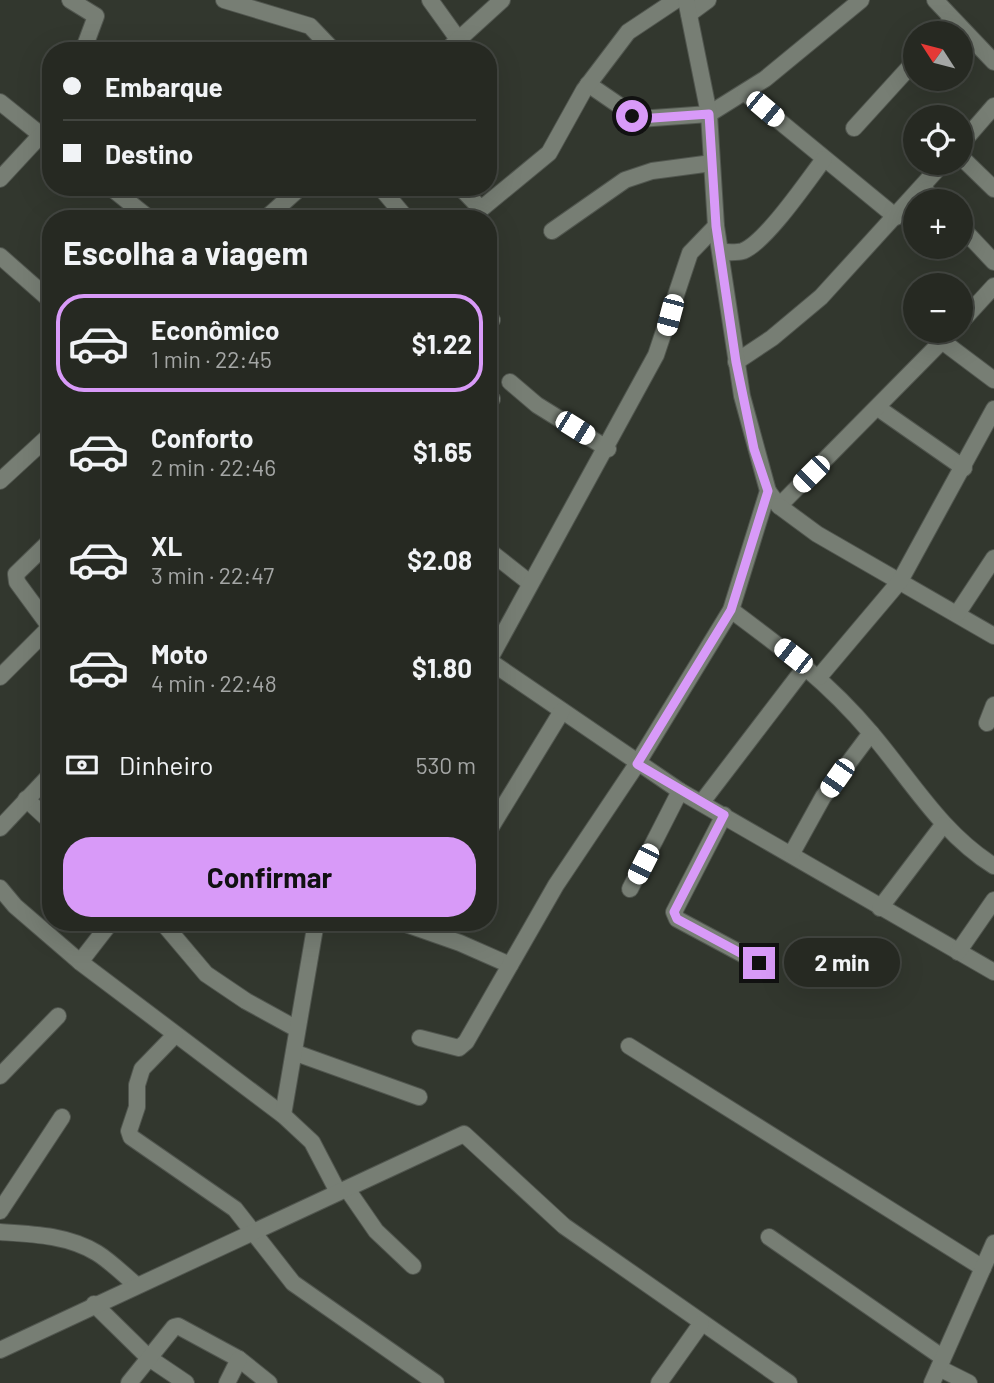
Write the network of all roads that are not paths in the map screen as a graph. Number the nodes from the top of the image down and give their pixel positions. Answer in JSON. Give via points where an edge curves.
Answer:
{"nodes":[{"id":1,"x":70,"y":0,"type":"edge"},
{"id":2,"x":225,"y":0,"type":"edge"},
{"id":3,"x":430,"y":0,"type":"edge"},
{"id":4,"x":502,"y":0,"type":"edge"},
{"id":5,"x":676,"y":0,"type":"edge"},
{"id":6,"x":708,"y":0,"type":"edge"},
{"id":7,"x":861,"y":0,"type":"edge"},
{"id":8,"x":935,"y":0,"type":"edge"},
{"id":9,"x":687,"y":7,"type":"edge"},
{"id":10,"x":952,"y":19,"type":"joint"},
{"id":11,"x":458,"y":39,"type":"junction"},
{"id":12,"x":86,"y":42,"type":"edge"},
{"id":13,"x":325,"y":42,"type":"edge"},
{"id":14,"x":455,"y":42,"type":"edge"},
{"id":15,"x":994,"y":62,"type":"edge"},
{"id":16,"x":903,"y":74,"type":"edge"},
{"id":17,"x":588,"y":84,"type":"junction"},
{"id":18,"x":745,"y":93,"type":"junction"},
{"id":19,"x":0,"y":102,"type":"edge"},
{"id":20,"x":992,"y":113,"type":"edge"},
{"id":21,"x":709,"y":114,"type":"junction"},
{"id":22,"x":855,"y":128,"type":"dead end"},
{"id":23,"x":42,"y":131,"type":"edge"},
{"id":24,"x":973,"y":132,"type":"edge"},
{"id":25,"x":42,"y":140,"type":"edge"},
{"id":26,"x":824,"y":159,"type":"junction"},
{"id":27,"x":712,"y":163,"type":"junction"},
{"id":28,"x":973,"y":169,"type":"edge"},
{"id":29,"x":932,"y":175,"type":"edge"},
{"id":30,"x":0,"y":179,"type":"edge"},
{"id":31,"x":922,"y":187,"type":"joint"},
{"id":32,"x":994,"y":189,"type":"edge"},
{"id":33,"x":121,"y":196,"type":"edge"},
{"id":34,"x":291,"y":196,"type":"edge"},
{"id":35,"x":388,"y":196,"type":"edge"},
{"id":36,"x":469,"y":196,"type":"edge"},
{"id":37,"x":139,"y":210,"type":"edge"},
{"id":38,"x":275,"y":210,"type":"edge"},
{"id":39,"x":399,"y":210,"type":"edge"},
{"id":40,"x":896,"y":217,"type":"junction"},
{"id":41,"x":716,"y":226,"type":"junction"},
{"id":42,"x":552,"y":231,"type":"dead end"},
{"id":43,"x":973,"y":240,"type":"edge"},
{"id":44,"x":721,"y":252,"type":"junction"},
{"id":45,"x":0,"y":256,"type":"edge"},
{"id":46,"x":994,"y":262,"type":"edge"},
{"id":47,"x":994,"y":286,"type":"edge"},
{"id":48,"x":42,"y":293,"type":"edge"},
{"id":49,"x":973,"y":309,"type":"edge"},
{"id":50,"x":940,"y":343,"type":"edge"},
{"id":51,"x":954,"y":343,"type":"edge"},
{"id":52,"x":736,"y":362,"type":"junction"},
{"id":53,"x":994,"y":380,"type":"edge"},
{"id":54,"x":510,"y":382,"type":"dead end"},
{"id":55,"x":878,"y":408,"type":"junction"},
{"id":56,"x":994,"y":409,"type":"edge"},
{"id":57,"x":42,"y":442,"type":"edge"},
{"id":58,"x":607,"y":449,"type":"junction"},
{"id":59,"x":964,"y":468,"type":"junction"},
{"id":60,"x":2,"y":476,"type":"edge"},
{"id":61,"x":768,"y":491,"type":"junction"},
{"id":62,"x":779,"y":506,"type":"junction"},
{"id":63,"x":42,"y":549,"type":"edge"},
{"id":64,"x":497,"y":557,"type":"edge"},
{"id":65,"x":994,"y":558,"type":"edge"},
{"id":66,"x":900,"y":581,"type":"junction"},
{"id":67,"x":530,"y":583,"type":"junction"},
{"id":68,"x":731,"y":610,"type":"junction"},
{"id":69,"x":957,"y":614,"type":"junction"},
{"id":70,"x":42,"y":615,"type":"edge"},
{"id":71,"x":42,"y":634,"type":"edge"},
{"id":72,"x":994,"y":636,"type":"edge"},
{"id":73,"x":497,"y":644,"type":"edge"},
{"id":74,"x":806,"y":666,"type":"junction"},
{"id":75,"x":497,"y":667,"type":"edge"},
{"id":76,"x":0,"y":677,"type":"edge"},
{"id":77,"x":819,"y":677,"type":"junction"},
{"id":78,"x":994,"y":705,"type":"edge"},
{"id":79,"x":562,"y":711,"type":"junction"},
{"id":80,"x":987,"y":723,"type":"dead end"},
{"id":81,"x":871,"y":733,"type":"junction"},
{"id":82,"x":637,"y":764,"type":"junction"},
{"id":83,"x":42,"y":783,"type":"edge"},
{"id":84,"x":680,"y":791,"type":"junction"},
{"id":85,"x":26,"y":799,"type":"junction"},
{"id":86,"x":702,"y":802,"type":"junction"},
{"id":87,"x":42,"y":814,"type":"edge"},
{"id":88,"x":724,"y":815,"type":"junction"},
{"id":89,"x":497,"y":817,"type":"edge"},
{"id":90,"x":943,"y":825,"type":"junction"},
{"id":91,"x":0,"y":828,"type":"edge"},
{"id":92,"x":792,"y":853,"type":"junction"},
{"id":93,"x":994,"y":866,"type":"edge"},
{"id":94,"x":0,"y":888,"type":"edge"},
{"id":95,"x":630,"y":889,"type":"dead end"},
{"id":96,"x":994,"y":900,"type":"edge"},
{"id":97,"x":880,"y":908,"type":"junction"},
{"id":98,"x":42,"y":929,"type":"edge"},
{"id":99,"x":44,"y":931,"type":"edge"},
{"id":100,"x":104,"y":931,"type":"edge"},
{"id":101,"x":170,"y":931,"type":"edge"},
{"id":102,"x":314,"y":931,"type":"edge"},
{"id":103,"x":440,"y":931,"type":"edge"},
{"id":104,"x":958,"y":952,"type":"junction"},
{"id":105,"x":80,"y":962,"type":"junction"},
{"id":106,"x":759,"y":963,"type":"dead end"},
{"id":107,"x":510,"y":965,"type":"junction"},
{"id":108,"x":994,"y":972,"type":"edge"},
{"id":109,"x":58,"y":1016,"type":"dead end"},
{"id":110,"x":297,"y":1029,"type":"junction"},
{"id":111,"x":175,"y":1035,"type":"junction"},
{"id":112,"x":420,"y":1038,"type":"dead end"},
{"id":113,"x":629,"y":1046,"type":"dead end"},
{"id":114,"x":296,"y":1053,"type":"junction"},
{"id":115,"x":0,"y":1076,"type":"edge"},
{"id":116,"x":419,"y":1097,"type":"dead end"},
{"id":117,"x":283,"y":1115,"type":"junction"},
{"id":118,"x":62,"y":1117,"type":"dead end"},
{"id":119,"x":343,"y":1190,"type":"junction"},
{"id":120,"x":0,"y":1211,"type":"edge"},
{"id":121,"x":254,"y":1230,"type":"junction"},
{"id":122,"x":0,"y":1232,"type":"edge"},
{"id":123,"x":769,"y":1237,"type":"dead end"},
{"id":124,"x":990,"y":1255,"type":"edge"},
{"id":125,"x":413,"y":1266,"type":"dead end"},
{"id":126,"x":135,"y":1284,"type":"junction"},
{"id":127,"x":94,"y":1304,"type":"junction"},
{"id":128,"x":701,"y":1324,"type":"junction"},
{"id":129,"x":0,"y":1350,"type":"edge"},
{"id":130,"x":149,"y":1358,"type":"junction"},
{"id":131,"x":239,"y":1359,"type":"junction"},
{"id":132,"x":938,"y":1369,"type":"edge"},
{"id":133,"x":426,"y":1380,"type":"edge"},
{"id":134,"x":129,"y":1383,"type":"edge"},
{"id":135,"x":186,"y":1383,"type":"edge"},
{"id":136,"x":227,"y":1383,"type":"edge"},
{"id":137,"x":269,"y":1383,"type":"edge"},
{"id":138,"x":659,"y":1383,"type":"edge"},
{"id":139,"x":789,"y":1383,"type":"edge"},
{"id":140,"x":969,"y":1383,"type":"edge"}],
"edges":[{"from":1,"to":12,"type":"street","via":[[96,16]]},
{"from":2,"to":13,"type":"street","via":[[310,26]]},
{"from":3,"to":11,"type":"street"},
{"from":4,"to":11,"type":"street"},
{"from":5,"to":17,"type":"street","via":[[628,32]]},
{"from":6,"to":9,"type":"street"},
{"from":7,"to":18,"type":"street"},
{"from":8,"to":10,"type":"street"},
{"from":9,"to":21,"type":"street"},
{"from":10,"to":15,"type":"street"},
{"from":11,"to":14,"type":"street"},
{"from":16,"to":22,"type":"street"},
{"from":17,"to":21,"type":"street","via":[[639,119]]},
{"from":17,"to":36,"type":"street","via":[[549,153],[481,209]]},
{"from":18,"to":21,"type":"street"},
{"from":18,"to":26,"type":"street"},
{"from":19,"to":23,"type":"street"},
{"from":20,"to":24,"type":"street"},
{"from":21,"to":27,"type":"street"},
{"from":25,"to":30,"type":"street"},
{"from":26,"to":40,"type":"street"},
{"from":26,"to":44,"type":"street","via":[[750,247]]},
{"from":27,"to":41,"type":"street"},
{"from":27,"to":42,"type":"street","via":[[652,171],[625,180]]},
{"from":28,"to":32,"type":"street"},
{"from":29,"to":31,"type":"street"},
{"from":31,"to":40,"type":"street"},
{"from":33,"to":37,"type":"street"},
{"from":34,"to":38,"type":"street"},
{"from":35,"to":39,"type":"street"},
{"from":40,"to":52,"type":"street","via":[[821,297]]},
{"from":41,"to":44,"type":"street"},
{"from":41,"to":58,"type":"street","via":[[690,253],[656,355]]},
{"from":43,"to":46,"type":"street"},
{"from":44,"to":52,"type":"street"},
{"from":45,"to":48,"type":"street"},
{"from":47,"to":49,"type":"street"},
{"from":50,"to":55,"type":"street"},
{"from":51,"to":53,"type":"street"},
{"from":52,"to":61,"type":"street"},
{"from":54,"to":58,"type":"street","via":[[537,405]]},
{"from":55,"to":59,"type":"street"},
{"from":55,"to":62,"type":"street"},
{"from":56,"to":59,"type":"street"},
{"from":57,"to":60,"type":"street"},
{"from":58,"to":67,"type":"street"},
{"from":59,"to":66,"type":"street"},
{"from":61,"to":62,"type":"street"},
{"from":61,"to":68,"type":"street"},
{"from":62,"to":66,"type":"street","via":[[817,534]]},
{"from":63,"to":70,"type":"street","via":[[16,574]]},
{"from":64,"to":67,"type":"street"},
{"from":65,"to":69,"type":"street"},
{"from":66,"to":69,"type":"street"},
{"from":66,"to":77,"type":"street"},
{"from":67,"to":73,"type":"street"},
{"from":68,"to":74,"type":"street"},
{"from":68,"to":82,"type":"street"},
{"from":69,"to":72,"type":"street"},
{"from":71,"to":76,"type":"street"},
{"from":74,"to":77,"type":"street"},
{"from":74,"to":86,"type":"street"},
{"from":75,"to":79,"type":"street"},
{"from":77,"to":81,"type":"street"},
{"from":78,"to":80,"type":"street"},
{"from":79,"to":82,"type":"street"},
{"from":79,"to":89,"type":"street"},
{"from":81,"to":90,"type":"street"},
{"from":81,"to":92,"type":"street","via":[[823,797]]},
{"from":82,"to":84,"type":"street"},
{"from":82,"to":107,"type":"street","via":[[556,885]]},
{"from":83,"to":85,"type":"street"},
{"from":84,"to":86,"type":"street"},
{"from":84,"to":95,"type":"street"},
{"from":85,"to":87,"type":"street"},
{"from":85,"to":91,"type":"street"},
{"from":86,"to":88,"type":"street"},
{"from":88,"to":92,"type":"street"},
{"from":88,"to":106,"type":"street","via":[[674,912],[677,919]]},
{"from":90,"to":93,"type":"street"},
{"from":90,"to":97,"type":"street"},
{"from":92,"to":97,"type":"street"},
{"from":94,"to":98,"type":"street"},
{"from":96,"to":104,"type":"street"},
{"from":97,"to":104,"type":"street"},
{"from":99,"to":105,"type":"street"},
{"from":100,"to":105,"type":"street"},
{"from":101,"to":110,"type":"street","via":[[206,974]]},
{"from":102,"to":110,"type":"street"},
{"from":103,"to":107,"type":"street"},
{"from":104,"to":108,"type":"street"},
{"from":105,"to":111,"type":"street"},
{"from":107,"to":112,"type":"street","via":[[463,1045],[459,1048]]},
{"from":109,"to":115,"type":"street"},
{"from":110,"to":114,"type":"street"},
{"from":111,"to":117,"type":"street"},
{"from":111,"to":121,"type":"street","via":[[142,1069],[129,1134],[235,1209]]},
{"from":113,"to":124,"type":"street"},
{"from":114,"to":116,"type":"street"},
{"from":114,"to":117,"type":"street"},
{"from":117,"to":119,"type":"street","via":[[312,1142]]},
{"from":118,"to":120,"type":"street"},
{"from":119,"to":121,"type":"street"},
{"from":119,"to":125,"type":"street","via":[[376,1231]]},
{"from":119,"to":128,"type":"street","via":[[464,1133],[564,1226]]},
{"from":121,"to":126,"type":"street"},
{"from":121,"to":133,"type":"street","via":[[293,1283]]},
{"from":122,"to":126,"type":"street","via":[[72,1242],[96,1253]]},
{"from":123,"to":132,"type":"street"},
{"from":124,"to":132,"type":"street"},
{"from":126,"to":127,"type":"street"},
{"from":127,"to":129,"type":"street"},
{"from":127,"to":130,"type":"street"},
{"from":128,"to":138,"type":"street"},
{"from":128,"to":139,"type":"street"},
{"from":130,"to":131,"type":"street","via":[[178,1326]]},
{"from":130,"to":134,"type":"street"},
{"from":130,"to":135,"type":"street"},
{"from":131,"to":136,"type":"street"},
{"from":131,"to":137,"type":"street"},
{"from":132,"to":140,"type":"street"}]}
